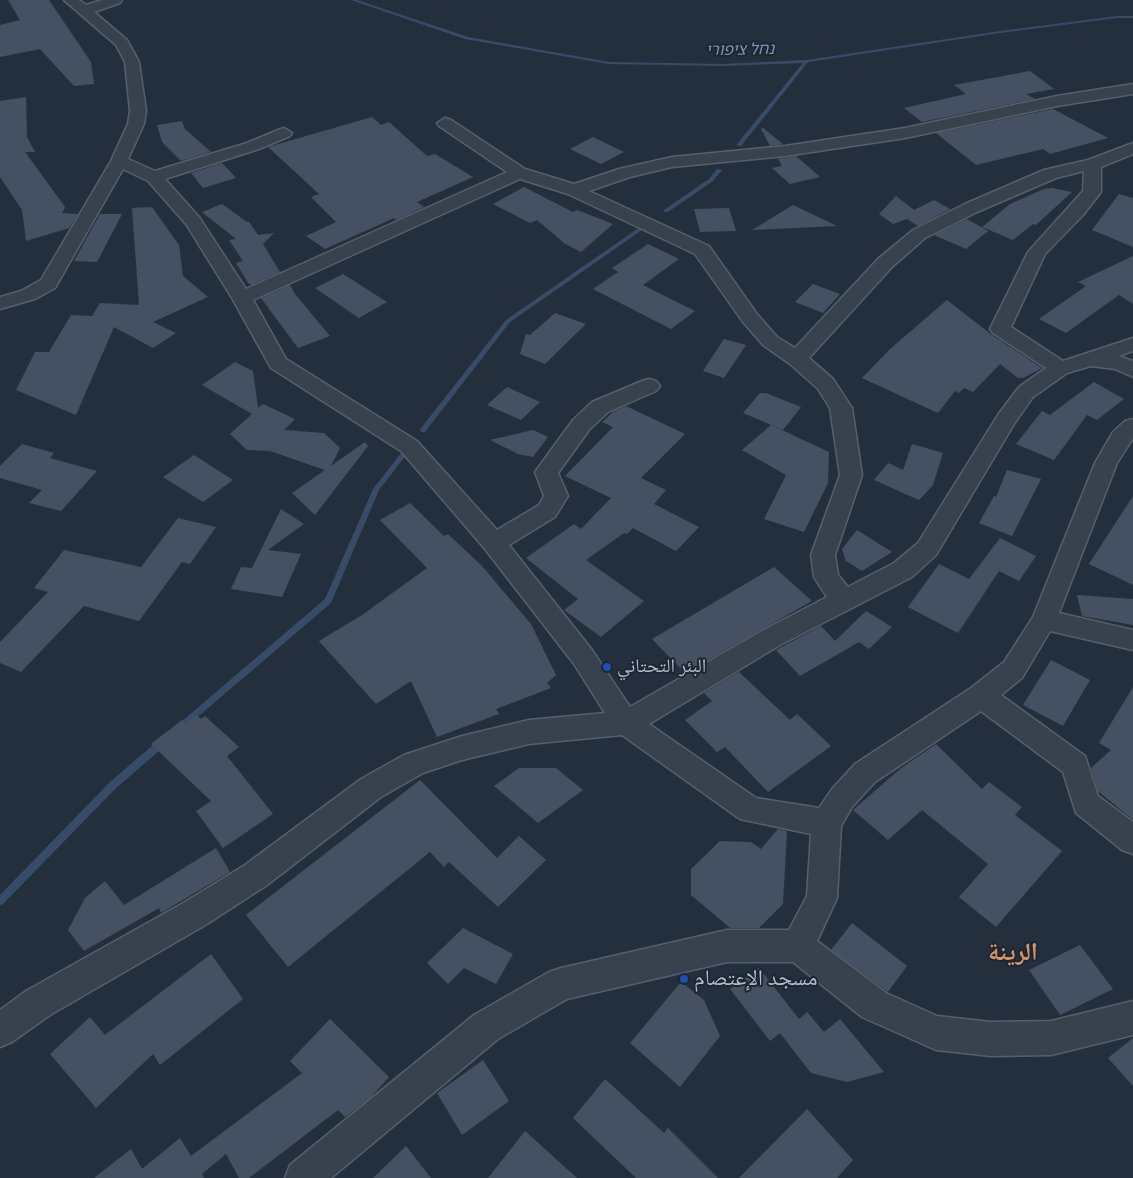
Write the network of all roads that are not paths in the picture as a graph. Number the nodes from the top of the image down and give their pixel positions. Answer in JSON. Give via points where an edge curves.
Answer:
{"nodes":[{"id":1,"x":115,"y":0,"type":"edge"},
{"id":2,"x":77,"y":5,"type":"edge"},
{"id":3,"x":1133,"y":89,"type":"edge"},
{"id":4,"x":445,"y":123,"type":"dead end"},
{"id":5,"x":284,"y":133,"type":"dead end"},
{"id":6,"x":1133,"y":148,"type":"edge"},
{"id":7,"x":119,"y":161,"type":"junction"},
{"id":8,"x":1093,"y":164,"type":"junction"},
{"id":9,"x":519,"y":173,"type":"junction"},
{"id":10,"x":154,"y":177,"type":"junction"},
{"id":11,"x":574,"y":190,"type":"junction"},
{"id":12,"x":242,"y":298,"type":"junction"},
{"id":13,"x":0,"y":303,"type":"edge"},
{"id":14,"x":1133,"y":344,"type":"edge"},
{"id":15,"x":797,"y":359,"type":"junction"},
{"id":16,"x":1091,"y":360,"type":"junction"},
{"id":17,"x":1060,"y":368,"type":"junction"},
{"id":18,"x":1133,"y":370,"type":"edge"},
{"id":19,"x":649,"y":386,"type":"dead end"},
{"id":20,"x":1129,"y":435,"type":"edge"},
{"id":21,"x":494,"y":543,"type":"junction"},
{"id":22,"x":844,"y":601,"type":"junction"},
{"id":23,"x":1044,"y":620,"type":"junction"},
{"id":24,"x":1133,"y":640,"type":"edge"},
{"id":25,"x":981,"y":696,"type":"junction"},
{"id":26,"x":626,"y":724,"type":"junction"},
{"id":27,"x":826,"y":823,"type":"junction"},
{"id":28,"x":1133,"y":840,"type":"edge"},
{"id":29,"x":798,"y":946,"type":"junction"},
{"id":30,"x":1133,"y":1018,"type":"edge"},
{"id":31,"x":0,"y":1030,"type":"edge"},
{"id":32,"x":303,"y":1178,"type":"edge"}],
"edges":[{"from":1,"to":2,"type":"street"},
{"from":2,"to":7,"type":"street","via":[[122,43],[132,62],[138,111],[136,124]]},
{"from":3,"to":11,"type":"street","via":[[1057,101],[905,134],[785,151],[672,162]]},
{"from":4,"to":9,"type":"street"},
{"from":5,"to":10,"type":"street"},
{"from":6,"to":8,"type":"street"},
{"from":7,"to":10,"type":"street"},
{"from":7,"to":13,"type":"street","via":[[48,284],[28,295]]},
{"from":8,"to":15,"type":"street","via":[[1050,174],[919,234],[885,263]]},
{"from":8,"to":17,"type":"street","via":[[1092,192],[1037,252],[1000,329]]},
{"from":9,"to":11,"type":"street"},
{"from":9,"to":12,"type":"street"},
{"from":10,"to":12,"type":"street","via":[[193,221]]},
{"from":11,"to":15,"type":"street","via":[[702,250],[770,341]]},
{"from":12,"to":21,"type":"street","via":[[278,363],[409,446]]},
{"from":14,"to":16,"type":"street"},
{"from":15,"to":22,"type":"street","via":[[826,384],[840,408],[851,475],[823,555],[826,577]]},
{"from":16,"to":17,"type":"street"},
{"from":16,"to":18,"type":"street","via":[[1120,363]]},
{"from":17,"to":22,"type":"street","via":[[1026,392],[927,549],[903,570]]},
{"from":19,"to":21,"type":"street","via":[[600,407],[580,425],[546,472],[556,496],[547,511]]},
{"from":20,"to":23,"type":"street","via":[[1106,462]]},
{"from":21,"to":26,"type":"street","via":[[583,657]]},
{"from":22,"to":26,"type":"street","via":[[771,638]]},
{"from":23,"to":24,"type":"street"},
{"from":23,"to":25,"type":"street","via":[[1013,670]]},
{"from":25,"to":27,"type":"street","via":[[864,773]]},
{"from":25,"to":28,"type":"street","via":[[1074,765],[1086,804]]},
{"from":26,"to":27,"type":"street","via":[[750,810]]},
{"from":26,"to":31,"type":"street","via":[[529,732],[462,748],[414,764],[371,788],[256,875],[38,1003]]},
{"from":27,"to":29,"type":"street","via":[[822,898]]},
{"from":29,"to":30,"type":"street","via":[[874,1005],[936,1033],[991,1039],[1051,1038]]},
{"from":29,"to":32,"type":"street","via":[[727,946],[561,984],[486,1027]]}]}
